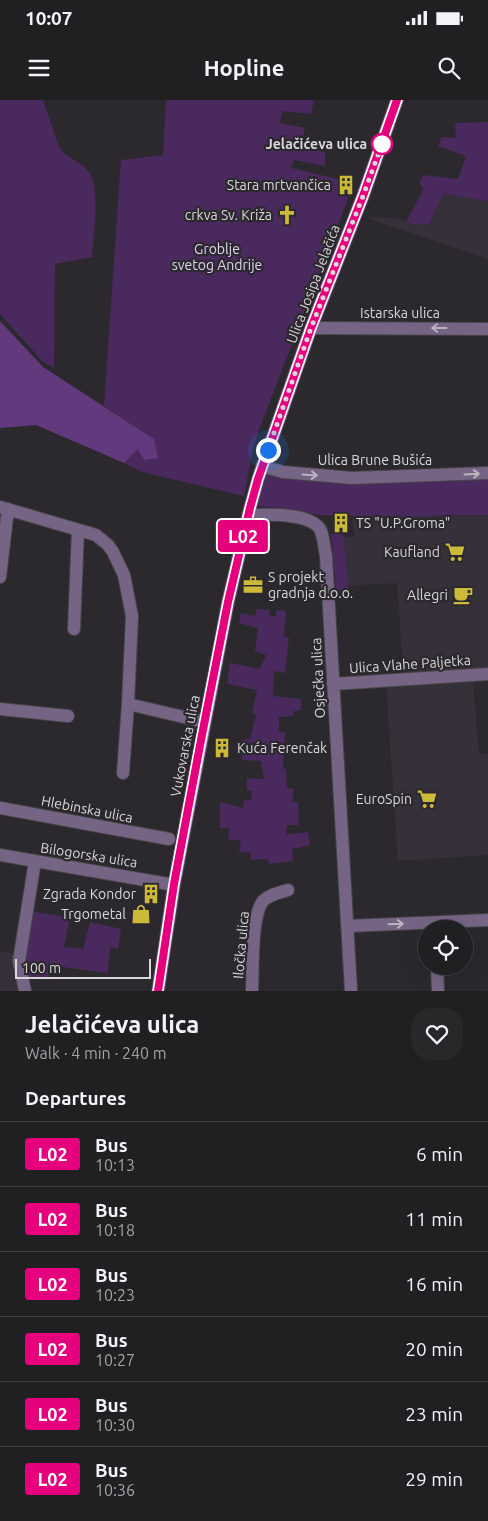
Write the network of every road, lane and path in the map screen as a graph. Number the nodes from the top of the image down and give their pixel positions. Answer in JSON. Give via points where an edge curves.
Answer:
{"nodes":[{"id":1,"x":397,"y":100,"type":"edge"},
{"id":2,"x":311,"y":328,"type":"junction"},
{"id":3,"x":488,"y":328,"type":"edge"},
{"id":4,"x":262,"y":466,"type":"junction"},
{"id":5,"x":488,"y":473,"type":"edge"},
{"id":6,"x":258,"y":479,"type":"joint"},
{"id":7,"x":4,"y":508,"type":"edge"},
{"id":8,"x":249,"y":511,"type":"junction"},
{"id":9,"x":78,"y":530,"type":"junction"},
{"id":10,"x":0,"y":577,"type":"edge"},
{"id":11,"x":74,"y":629,"type":"dead end"},
{"id":12,"x":488,"y":674,"type":"edge"},
{"id":13,"x":333,"y":684,"type":"junction"},
{"id":14,"x":128,"y":704,"type":"junction"},
{"id":15,"x":0,"y":709,"type":"edge"},
{"id":16,"x":68,"y":716,"type":"dead end"},
{"id":17,"x":205,"y":722,"type":"junction"},
{"id":18,"x":123,"y":773,"type":"dead end"},
{"id":19,"x":0,"y":808,"type":"edge"},
{"id":20,"x":169,"y":840,"type":"dead end"},
{"id":21,"x":0,"y":855,"type":"edge"},
{"id":22,"x":35,"y":862,"type":"junction"},
{"id":23,"x":174,"y":884,"type":"junction"},
{"id":24,"x":288,"y":890,"type":"dead end"},
{"id":25,"x":488,"y":920,"type":"edge"},
{"id":26,"x":473,"y":922,"type":"edge"},
{"id":27,"x":348,"y":926,"type":"junction"},
{"id":28,"x":418,"y":926,"type":"edge"},
{"id":29,"x":437,"y":975,"type":"edge"},
{"id":30,"x":25,"y":991,"type":"edge"},
{"id":31,"x":158,"y":991,"type":"edge"},
{"id":32,"x":252,"y":991,"type":"edge"},
{"id":33,"x":351,"y":991,"type":"edge"},
{"id":34,"x":438,"y":991,"type":"edge"}],
"edges":[{"from":1,"to":2,"type":"main road","name":"Ulica Josipa Jelačića"},
{"from":3,"to":2,"type":"street","name":"Istarska ulica","one_way":true},
{"from":2,"to":4,"type":"main road","name":"Ulica Josipa Jelačića"},
{"from":4,"to":5,"type":"street","name":"Ulica Brune Bušića","one_way":true,"via":[[283,472],[352,478]]},
{"from":4,"to":6,"type":"main road","name":"Ulica Josipa Jelačića"},
{"from":6,"to":8,"type":"main road","name":"Vukovarska ulica"},
{"from":7,"to":9,"type":"street"},
{"from":7,"to":10,"type":"street"},
{"from":8,"to":13,"type":"street","name":"Osječka ulica","via":[[311,522],[323,536]]},
{"from":8,"to":17,"type":"main road","name":"Vukovarska ulica"},
{"from":9,"to":11,"type":"street"},
{"from":9,"to":14,"type":"street","via":[[96,535],[108,545],[124,575],[132,616]]},
{"from":12,"to":13,"type":"street","name":"Ulica Vlahe Paljetka"},
{"from":13,"to":27,"type":"street","name":"Osječka ulica"},
{"from":14,"to":17,"type":"street"},
{"from":14,"to":18,"type":"street"},
{"from":15,"to":16,"type":"street"},
{"from":17,"to":23,"type":"main road","name":"Vukovarska ulica"},
{"from":19,"to":20,"type":"street","name":"Hlebinska ulica"},
{"from":21,"to":22,"type":"street","name":"Bilogorska ulica"},
{"from":22,"to":23,"type":"street","name":"Bilogorska ulica"},
{"from":22,"to":30,"type":"street","via":[[19,961]]},
{"from":23,"to":31,"type":"main road","name":"Vukovarska ulica"},
{"from":24,"to":32,"type":"street","name":"Iločka ulica","via":[[270,895],[258,910]]},
{"from":25,"to":26,"type":"street"},
{"from":27,"to":28,"type":"street","one_way":true},
{"from":27,"to":33,"type":"street","name":"Osječka ulica"},
{"from":29,"to":34,"type":"street"}]}
